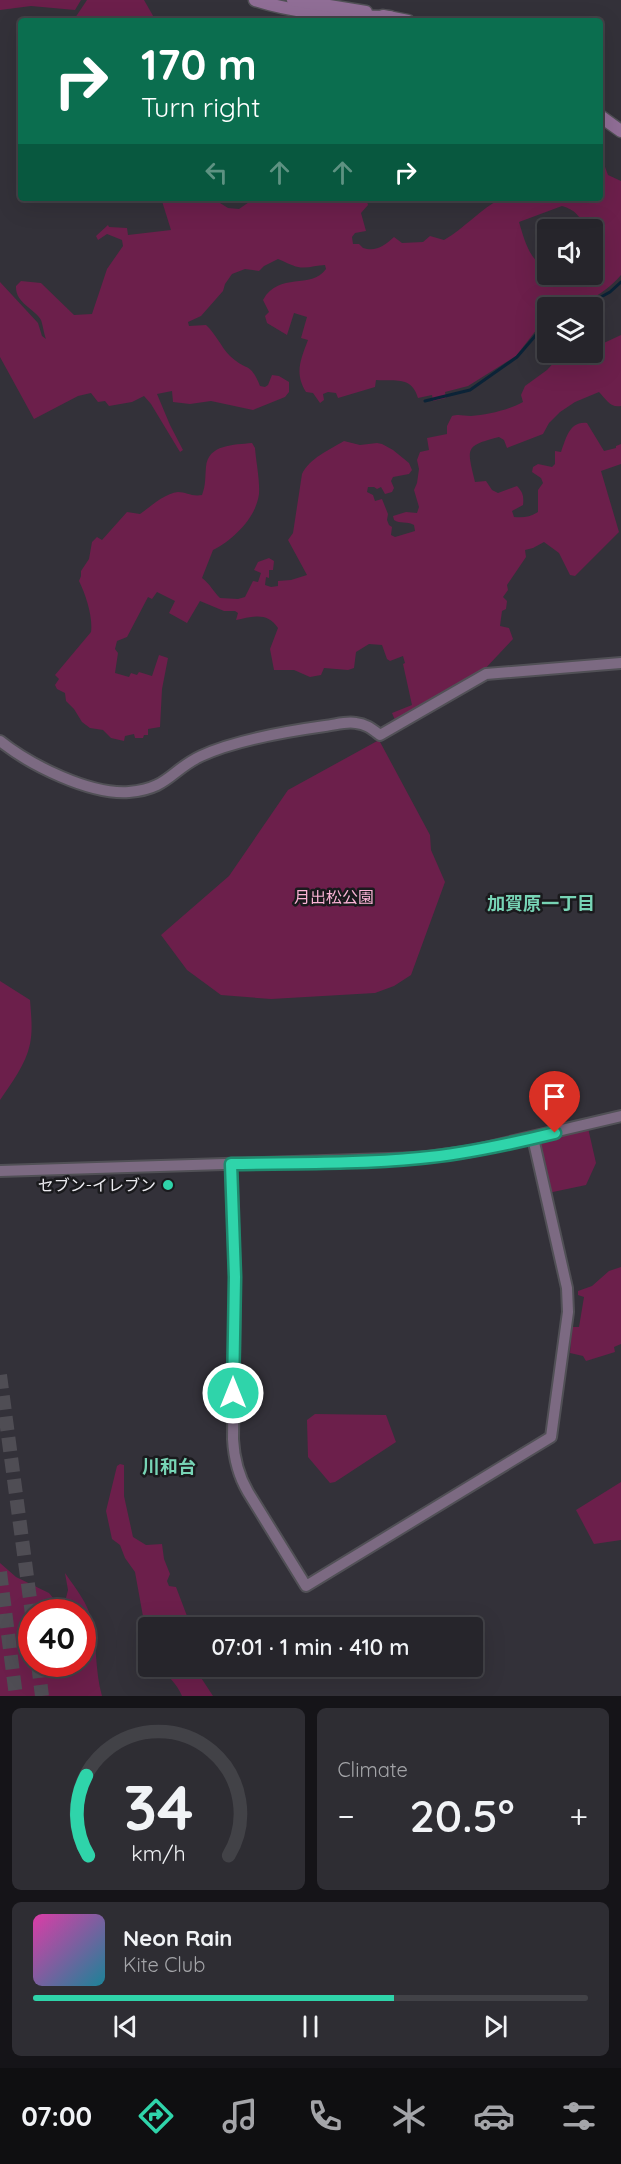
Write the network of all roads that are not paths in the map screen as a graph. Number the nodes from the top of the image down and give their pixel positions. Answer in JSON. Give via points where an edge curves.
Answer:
{"nodes":[{"id":1,"x":255,"y":0,"type":"edge"},
{"id":2,"x":293,"y":0,"type":"edge"},
{"id":3,"x":390,"y":17,"type":"junction"},
{"id":4,"x":394,"y":18,"type":"edge"},
{"id":5,"x":603,"y":118,"type":"edge"},
{"id":6,"x":621,"y":131,"type":"edge"},
{"id":7,"x":621,"y":663,"type":"edge"},
{"id":8,"x":0,"y":741,"type":"edge"},
{"id":9,"x":621,"y":1116,"type":"edge"},
{"id":10,"x":533,"y":1138,"type":"junction"},
{"id":11,"x":231,"y":1164,"type":"junction"},
{"id":12,"x":0,"y":1171,"type":"edge"}],
"edges":[{"from":1,"to":3,"type":"main road","via":[[347,17]]},
{"from":2,"to":3,"type":"main road"},
{"from":3,"to":4,"type":"main road"},
{"from":5,"to":6,"type":"main road"},
{"from":7,"to":8,"type":"street","via":[[486,674],[380,735],[355,722],[299,730],[210,753],[193,760],[160,785],[144,790],[112,791],[56,774]]},
{"from":9,"to":10,"type":"street"},
{"from":10,"to":11,"type":"street","via":[[420,1158]]},
{"from":10,"to":11,"type":"street","via":[[567,1287],[568,1312],[551,1437],[306,1586],[248,1492],[236,1464]]},
{"from":11,"to":12,"type":"street"}]}
